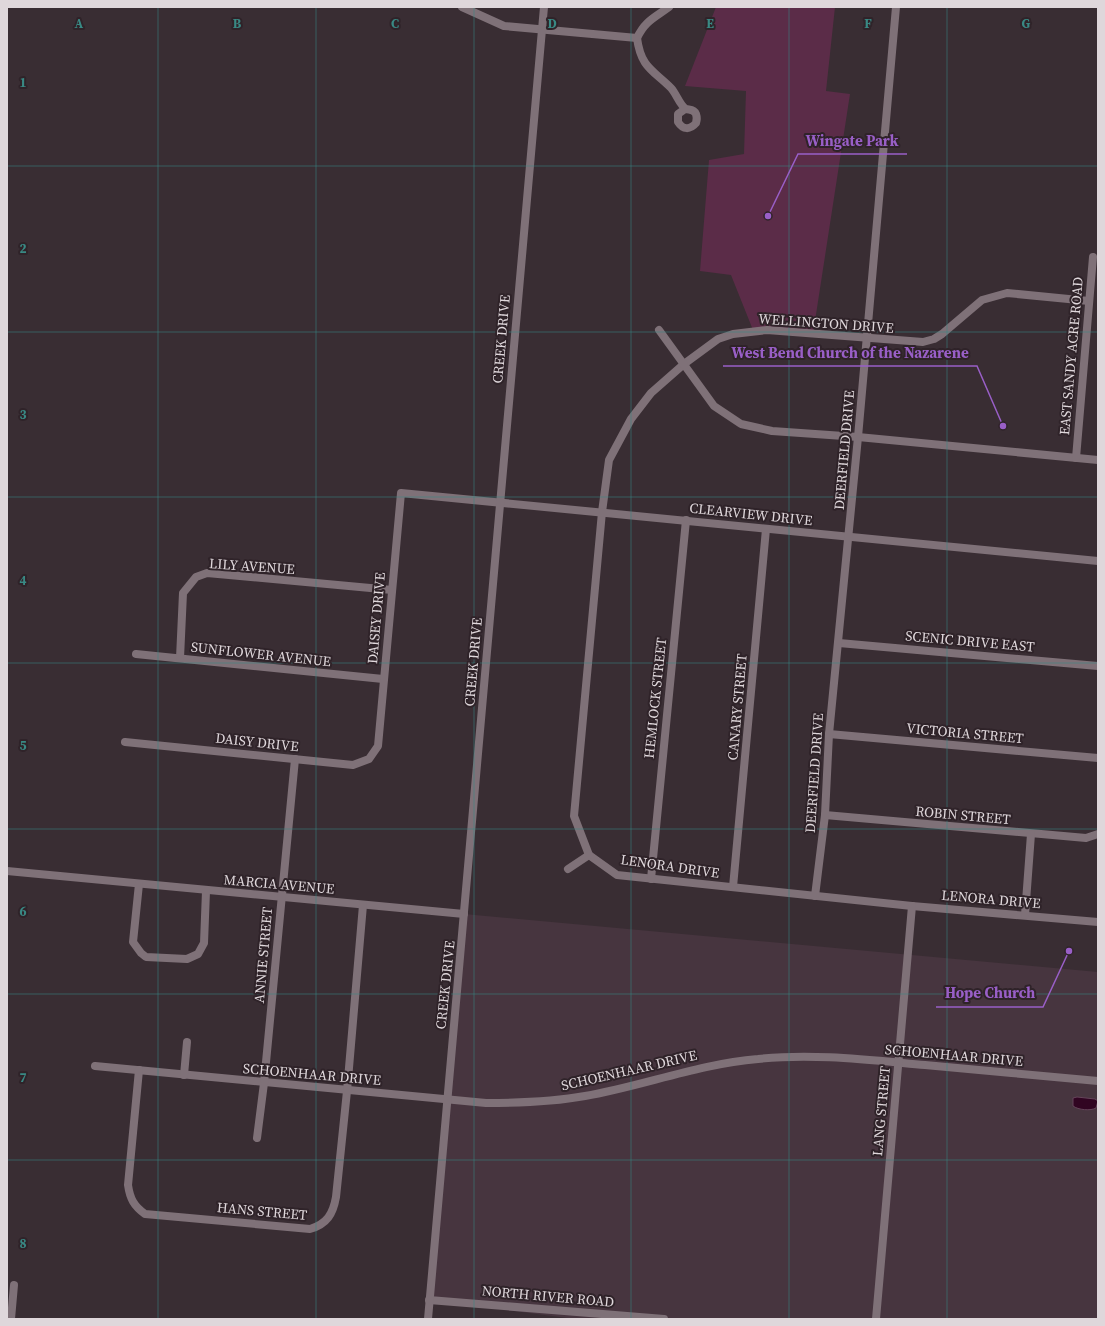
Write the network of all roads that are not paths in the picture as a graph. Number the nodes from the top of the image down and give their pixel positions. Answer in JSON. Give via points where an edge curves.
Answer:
{"nodes":[{"id":1,"x":462,"y":7,"type":"edge"},
{"id":2,"x":544,"y":7,"type":"edge"},
{"id":3,"x":668,"y":7,"type":"edge"},
{"id":4,"x":896,"y":7,"type":"edge"},
{"id":5,"x":542,"y":29,"type":"junction"},
{"id":6,"x":637,"y":38,"type":"junction"},
{"id":7,"x":685,"y":108,"type":"dead end"},
{"id":8,"x":1093,"y":257,"type":"dead end"},
{"id":9,"x":1089,"y":301,"type":"junction"},
{"id":10,"x":659,"y":330,"type":"dead end"},
{"id":11,"x":866,"y":338,"type":"junction"},
{"id":12,"x":684,"y":364,"type":"junction"},
{"id":13,"x":858,"y":437,"type":"junction"},
{"id":14,"x":1076,"y":458,"type":"junction"},
{"id":15,"x":1098,"y":460,"type":"edge"},
{"id":16,"x":401,"y":493,"type":"joint"},
{"id":17,"x":500,"y":502,"type":"junction"},
{"id":18,"x":602,"y":512,"type":"junction"},
{"id":19,"x":686,"y":520,"type":"junction"},
{"id":20,"x":766,"y":529,"type":"junction"},
{"id":21,"x":848,"y":536,"type":"junction"},
{"id":22,"x":1098,"y":561,"type":"edge"},
{"id":23,"x":392,"y":590,"type":"junction"},
{"id":24,"x":839,"y":643,"type":"junction"},
{"id":25,"x":136,"y":654,"type":"dead end"},
{"id":26,"x":180,"y":658,"type":"junction"},
{"id":27,"x":1098,"y":666,"type":"edge"},
{"id":28,"x":384,"y":679,"type":"junction"},
{"id":29,"x":829,"y":734,"type":"junction"},
{"id":30,"x":125,"y":742,"type":"dead end"},
{"id":31,"x":378,"y":746,"type":"joint"},
{"id":32,"x":1098,"y":758,"type":"edge"},
{"id":33,"x":295,"y":759,"type":"junction"},
{"id":34,"x":825,"y":815,"type":"junction"},
{"id":35,"x":1031,"y":834,"type":"junction"},
{"id":36,"x":1098,"y":834,"type":"edge"},
{"id":37,"x":589,"y":855,"type":"junction"},
{"id":38,"x":568,"y":869,"type":"dead end"},
{"id":39,"x":7,"y":871,"type":"edge"},
{"id":40,"x":651,"y":879,"type":"junction"},
{"id":41,"x":140,"y":884,"type":"junction"},
{"id":42,"x":733,"y":887,"type":"junction"},
{"id":43,"x":206,"y":891,"type":"junction"},
{"id":44,"x":815,"y":896,"type":"junction"},
{"id":45,"x":281,"y":898,"type":"junction"},
{"id":46,"x":363,"y":905,"type":"junction"},
{"id":47,"x":912,"y":906,"type":"junction"},
{"id":48,"x":464,"y":914,"type":"junction"},
{"id":49,"x":1025,"y":915,"type":"junction"},
{"id":50,"x":1098,"y":922,"type":"edge"},
{"id":51,"x":187,"y":1042,"type":"dead end"},
{"id":52,"x":898,"y":1062,"type":"junction"},
{"id":53,"x":95,"y":1066,"type":"dead end"},
{"id":54,"x":139,"y":1070,"type":"junction"},
{"id":55,"x":184,"y":1075,"type":"junction"},
{"id":56,"x":1098,"y":1081,"type":"edge"},
{"id":57,"x":264,"y":1083,"type":"junction"},
{"id":58,"x":347,"y":1091,"type":"junction"},
{"id":59,"x":447,"y":1098,"type":"junction"},
{"id":60,"x":257,"y":1138,"type":"dead end"},
{"id":61,"x":14,"y":1285,"type":"dead end"},
{"id":62,"x":429,"y":1300,"type":"junction"},
{"id":63,"x":12,"y":1319,"type":"edge"},
{"id":64,"x":428,"y":1319,"type":"edge"},
{"id":65,"x":664,"y":1319,"type":"edge"},
{"id":66,"x":876,"y":1319,"type":"edge"}],
"edges":[{"from":1,"to":5,"type":"street","via":[[504,26]]},
{"from":2,"to":5,"type":"street","name":"CREEK DRIVE"},
{"from":3,"to":6,"type":"street","via":[[648,20]]},
{"from":4,"to":11,"type":"street","name":"DEERFIELD DRIVE"},
{"from":5,"to":6,"type":"street"},
{"from":5,"to":17,"type":"street","name":"CREEK DRIVE"},
{"from":6,"to":7,"type":"street","via":[[638,48],[652,73],[672,89]]},
{"from":8,"to":9,"type":"street","name":"EAST SANDY ACRE ROAD"},
{"from":9,"to":11,"type":"street","name":"WELLINGTON DRIVE","via":[[1007,294],[982,300],[934,339],[923,342]]},
{"from":9,"to":14,"type":"street","name":"EAST SANDY ACRE ROAD"},
{"from":10,"to":12,"type":"street"},
{"from":11,"to":12,"type":"street","name":"WELLINGTON DRIVE","via":[[753,330],[718,339]]},
{"from":11,"to":13,"type":"street","name":"DEERFIELD DRIVE"},
{"from":12,"to":13,"type":"street","via":[[714,406],[741,424],[772,431]]},
{"from":12,"to":18,"type":"street","name":"WELLINGTON DRIVE","via":[[651,393],[630,419],[609,460]]},
{"from":13,"to":14,"type":"street"},
{"from":13,"to":21,"type":"street","name":"DEERFIELD DRIVE"},
{"from":14,"to":15,"type":"street"},
{"from":16,"to":17,"type":"street","name":"CLEARVIEW DRIVE"},
{"from":16,"to":23,"type":"street","name":"DAISEY DRIVE"},
{"from":17,"to":18,"type":"street","name":"CLEARVIEW DRIVE"},
{"from":17,"to":48,"type":"street","name":"CREEK DRIVE"},
{"from":18,"to":19,"type":"street","name":"CLEARVIEW DRIVE"},
{"from":18,"to":37,"type":"street","via":[[574,816]]},
{"from":19,"to":20,"type":"street","name":"CLEARVIEW DRIVE"},
{"from":19,"to":40,"type":"street","name":"HEMLOCK STREET"},
{"from":20,"to":21,"type":"street","name":"CLEARVIEW DRIVE"},
{"from":20,"to":42,"type":"street","name":"CANARY STREET"},
{"from":21,"to":22,"type":"street","name":"CLEARVIEW DRIVE"},
{"from":21,"to":24,"type":"street","name":"DEERFIELD DRIVE"},
{"from":23,"to":26,"type":"street","name":"LILY AVENUE","via":[[207,573],[196,577],[184,593]]},
{"from":23,"to":28,"type":"street","name":"DAISEY DRIVE"},
{"from":24,"to":27,"type":"street","name":"SCENIC DRIVE EAST"},
{"from":24,"to":29,"type":"street","name":"DEERFIELD DRIVE"},
{"from":25,"to":26,"type":"street","name":"SUNFLOWER AVENUE"},
{"from":26,"to":28,"type":"street","name":"SUNFLOWER AVENUE"},
{"from":28,"to":31,"type":"street","name":"DAISEY DRIVE"},
{"from":29,"to":32,"type":"street","name":"VICTORIA STREET"},
{"from":29,"to":34,"type":"street","name":"DEERFIELD DRIVE"},
{"from":30,"to":33,"type":"street","name":"DAISY DRIVE"},
{"from":31,"to":33,"type":"street","name":"DAISY DRIVE","via":[[369,759],[353,765]]},
{"from":33,"to":45,"type":"street","name":"ANNIE STREET"},
{"from":34,"to":35,"type":"street","name":"ROBIN STREET"},
{"from":34,"to":44,"type":"street","name":"DEERFIELD DRIVE"},
{"from":35,"to":36,"type":"street","name":"ROBIN STREET","via":[[1086,838]]},
{"from":35,"to":49,"type":"street"},
{"from":37,"to":38,"type":"street"},
{"from":37,"to":40,"type":"street","name":"LENORA DRIVE","via":[[618,875]]},
{"from":39,"to":41,"type":"street","name":"MARCIA AVENUE"},
{"from":40,"to":42,"type":"street","name":"LENORA DRIVE"},
{"from":41,"to":43,"type":"street","name":"MARCIA AVENUE"},
{"from":41,"to":43,"type":"street","via":[[133,942],[146,957],[187,959],[198,954],[204,944]]},
{"from":42,"to":44,"type":"street","name":"LENORA DRIVE"},
{"from":43,"to":45,"type":"street","name":"MARCIA AVENUE"},
{"from":44,"to":47,"type":"street","name":"LENORA DRIVE"},
{"from":45,"to":46,"type":"street","name":"MARCIA AVENUE"},
{"from":45,"to":57,"type":"street","name":"ANNIE STREET"},
{"from":46,"to":48,"type":"street","name":"MARCIA AVENUE"},
{"from":46,"to":58,"type":"street","name":"HANS STREET"},
{"from":47,"to":49,"type":"street","name":"LENORA DRIVE"},
{"from":47,"to":52,"type":"street","name":"LANG STREET"},
{"from":48,"to":59,"type":"street","name":"CREEK DRIVE"},
{"from":49,"to":50,"type":"street","name":"LENORA DRIVE"},
{"from":51,"to":55,"type":"street"},
{"from":52,"to":56,"type":"street","name":"SCHOENHAAR DRIVE"},
{"from":52,"to":59,"type":"street","name":"SCHOENHAAR DRIVE","via":[[808,1056],[758,1059],[705,1066],[586,1096],[556,1100],[486,1103]]},
{"from":52,"to":66,"type":"street","name":"LANG STREET"},
{"from":53,"to":54,"type":"street","name":"SCHOENHAAR DRIVE"},
{"from":54,"to":55,"type":"street","name":"SCHOENHAAR DRIVE"},
{"from":54,"to":58,"type":"street","name":"HANS STREET","via":[[128,1185],[131,1201],[145,1214],[310,1229],[324,1223],[333,1211]]},
{"from":55,"to":57,"type":"street","name":"SCHOENHAAR DRIVE"},
{"from":57,"to":58,"type":"street","name":"SCHOENHAAR DRIVE"},
{"from":57,"to":60,"type":"street","name":"ANNIE STREET"},
{"from":58,"to":59,"type":"street","name":"SCHOENHAAR DRIVE"},
{"from":59,"to":62,"type":"street","name":"CREEK DRIVE"},
{"from":61,"to":63,"type":"street"},
{"from":62,"to":64,"type":"street","name":"CREEK DRIVE"},
{"from":62,"to":65,"type":"street","name":"NORTH RIVER ROAD"}]}
